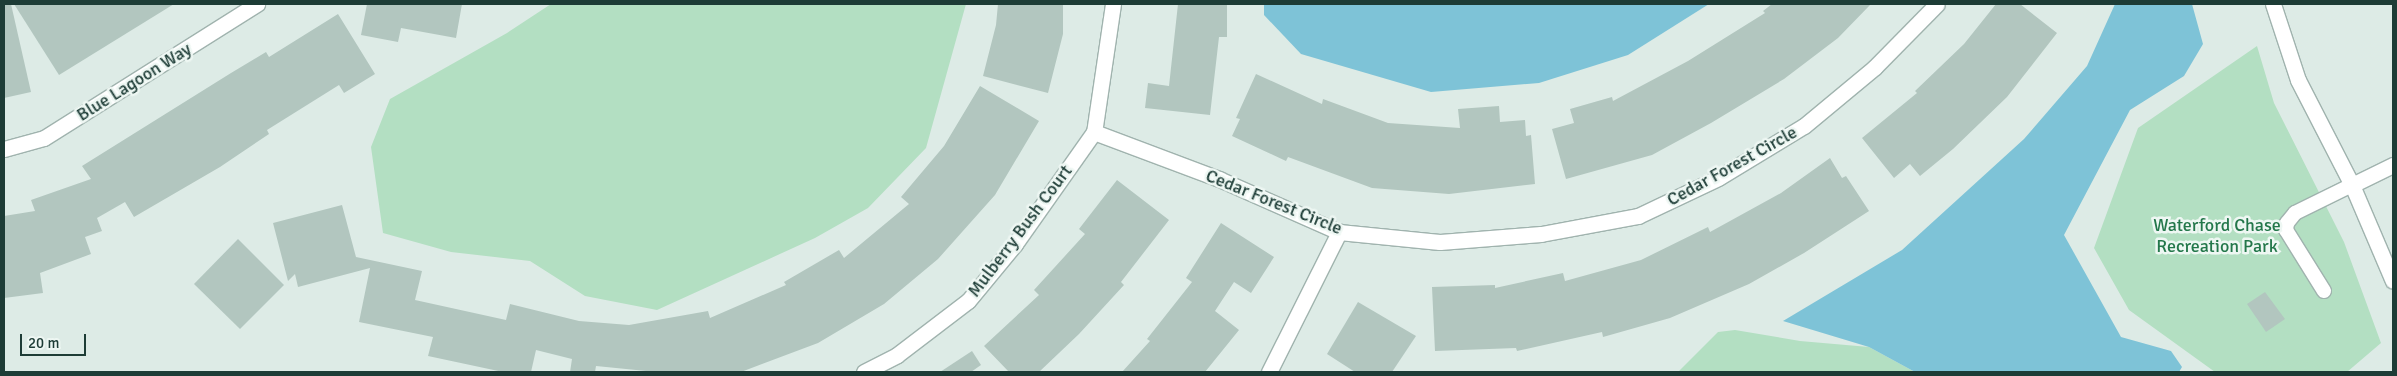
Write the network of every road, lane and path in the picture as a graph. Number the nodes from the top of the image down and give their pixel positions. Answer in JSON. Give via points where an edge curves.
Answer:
{"nodes":[{"id":1,"x":258,"y":4,"type":"edge"},
{"id":2,"x":1113,"y":4,"type":"edge"},
{"id":3,"x":1937,"y":4,"type":"edge"},
{"id":4,"x":2273,"y":4,"type":"edge"},
{"id":5,"x":1094,"y":132,"type":"junction"},
{"id":6,"x":4,"y":149,"type":"edge"},
{"id":7,"x":2393,"y":165,"type":"edge"},
{"id":8,"x":2352,"y":185,"type":"junction"},
{"id":9,"x":1339,"y":232,"type":"junction"},
{"id":10,"x":2393,"y":281,"type":"edge"},
{"id":11,"x":2324,"y":291,"type":"dead end"},
{"id":12,"x":864,"y":372,"type":"edge"},
{"id":13,"x":1268,"y":372,"type":"edge"}],
"edges":[{"from":1,"to":6,"type":"street","name":"Blue Lagoon Way","via":[[44,138]]},
{"from":2,"to":5,"type":"street"},
{"from":3,"to":9,"type":"street","name":"Cedar Forest Circle","via":[[1875,67],[1804,126],[1718,178],[1638,216],[1541,234],[1440,242]]},
{"from":4,"to":8,"type":"street","via":[[2298,80]]},
{"from":5,"to":9,"type":"street","name":"Cedar Forest Circle","via":[[1219,179]]},
{"from":5,"to":12,"type":"street","name":"Mulberry Bush Court","via":[[1015,244],[968,301],[897,355]]},
{"from":7,"to":8,"type":"street"},
{"from":8,"to":10,"type":"street"},
{"from":8,"to":11,"type":"lane","via":[[2295,214],[2287,223],[2286,230]]},
{"from":9,"to":13,"type":"street"}]}
